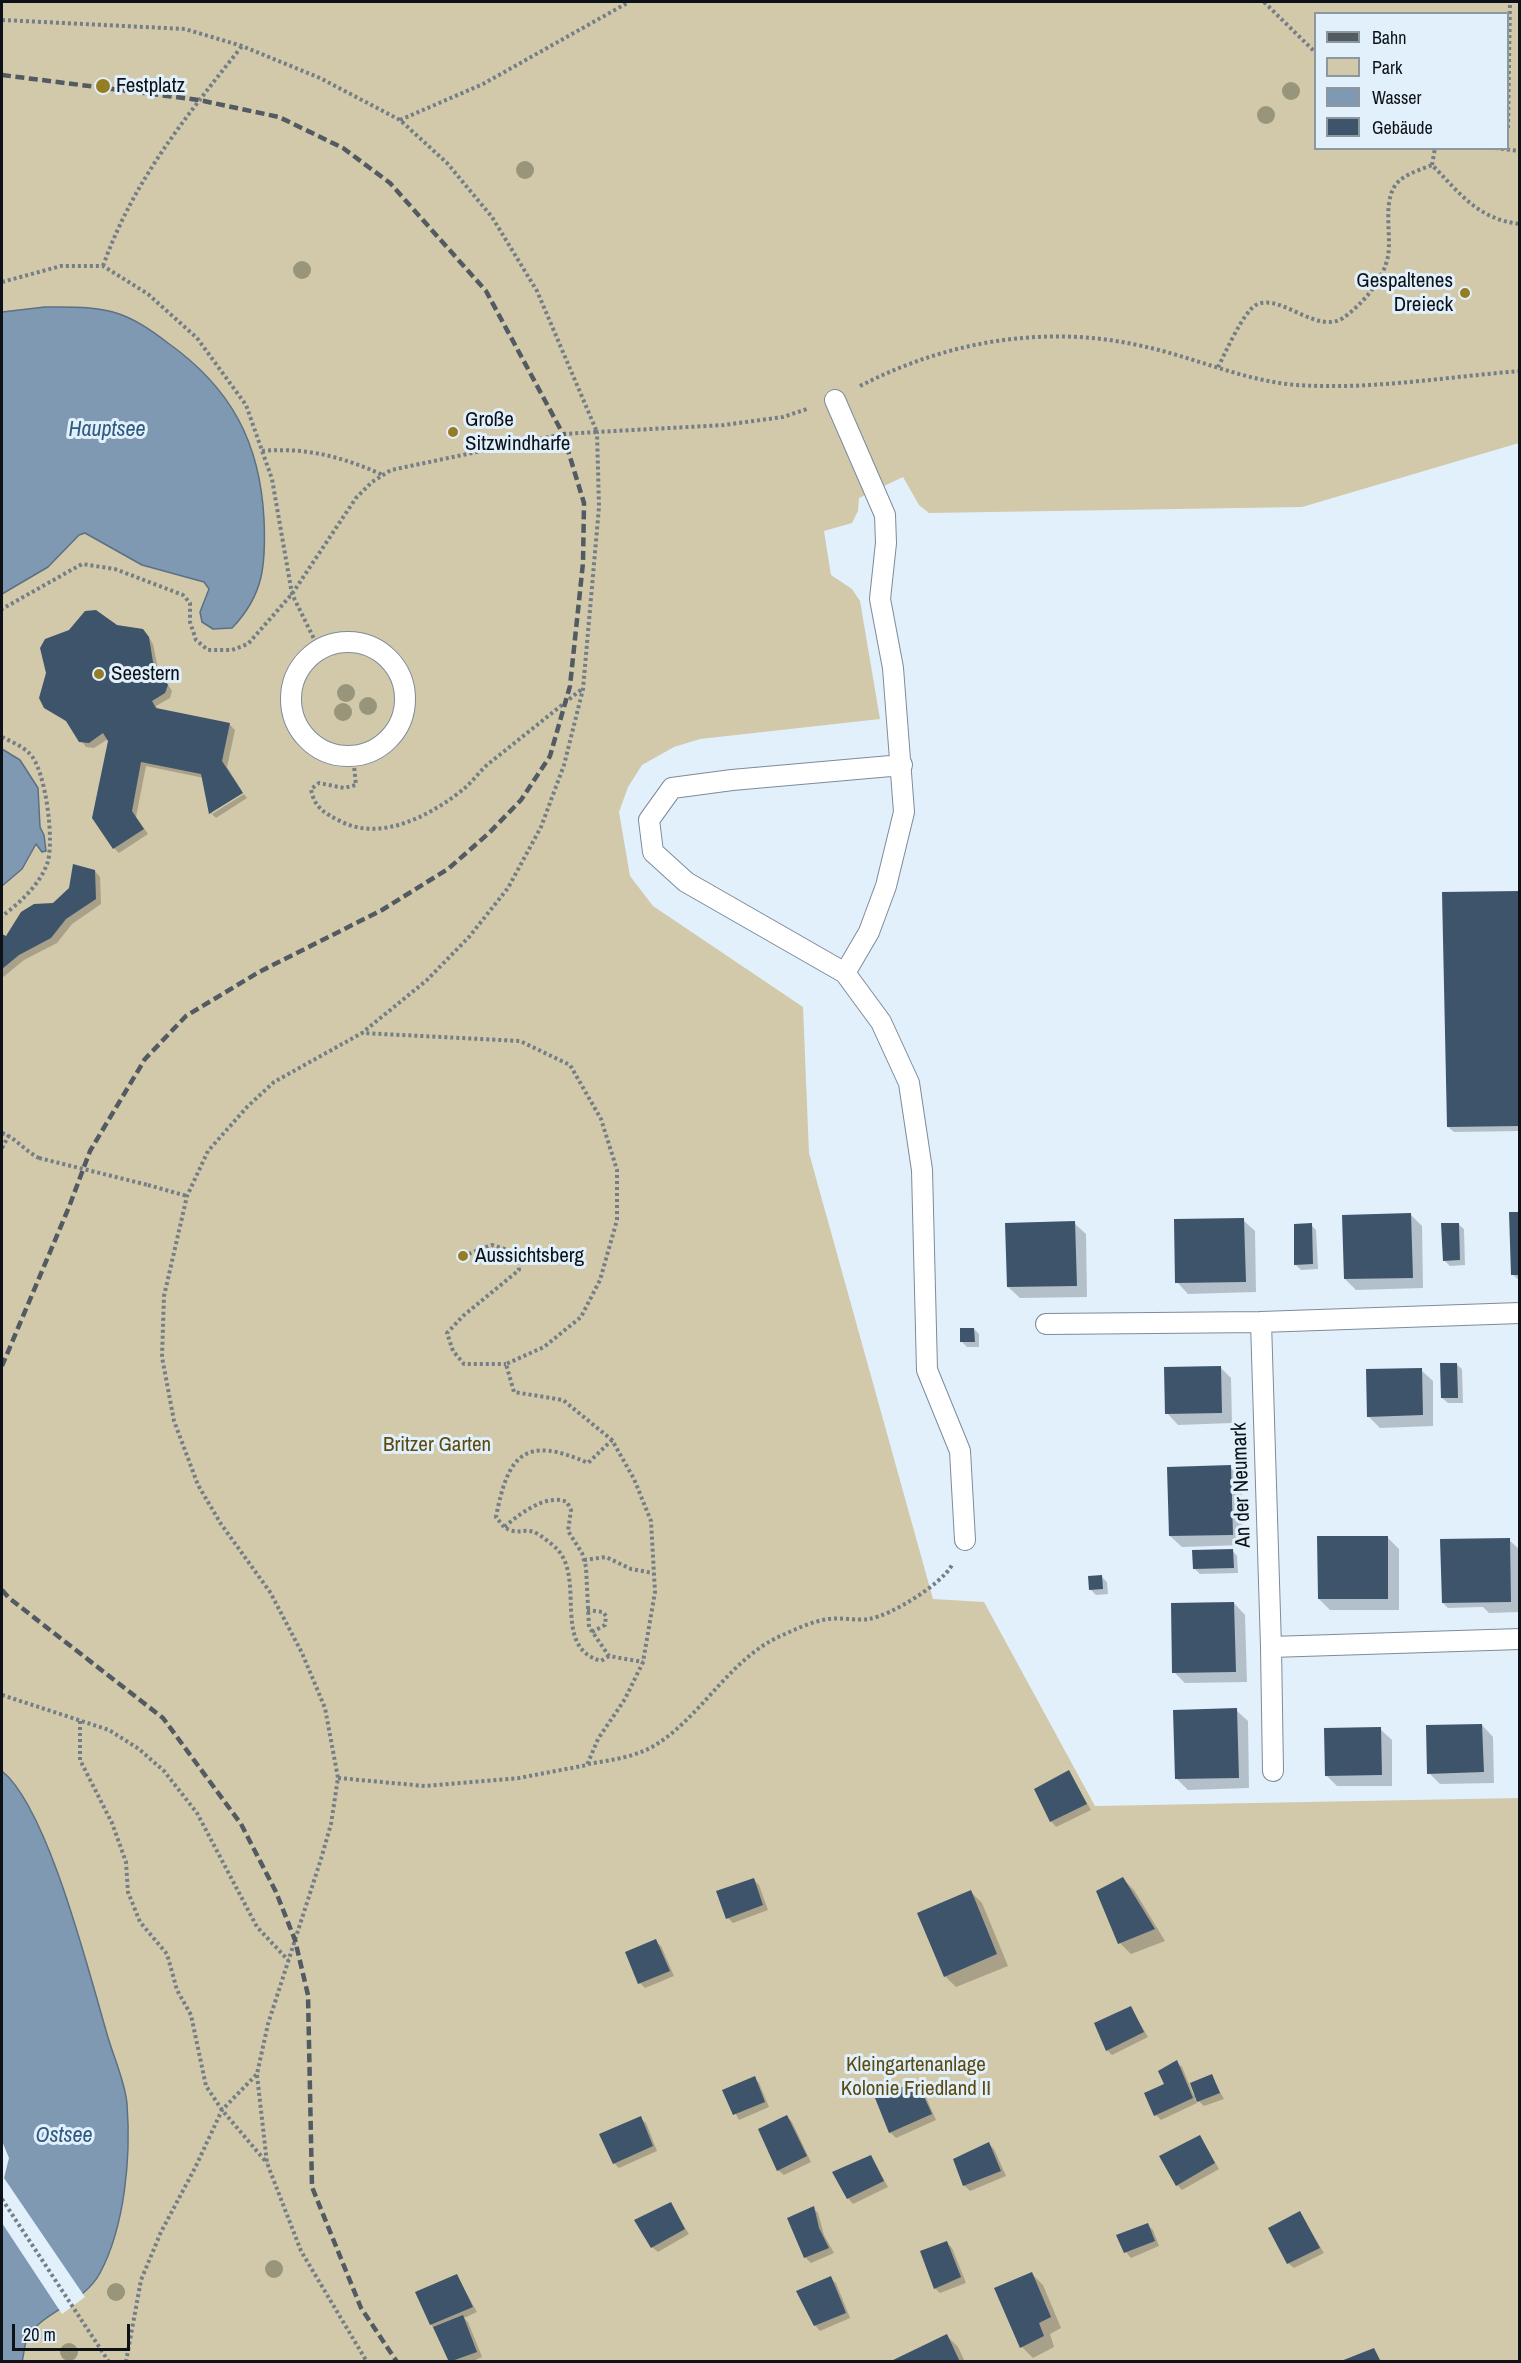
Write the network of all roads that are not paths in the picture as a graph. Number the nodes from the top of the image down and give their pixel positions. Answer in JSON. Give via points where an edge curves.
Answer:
{"nodes":[{"id":1,"x":835,"y":400,"type":"road end"},
{"id":2,"x":353,"y":756,"type":"joint"},
{"id":3,"x":902,"y":765,"type":"junction"},
{"id":4,"x":845,"y":973,"type":"junction"},
{"id":5,"x":1520,"y":1313,"type":"edge"},
{"id":6,"x":1261,"y":1322,"type":"junction"},
{"id":7,"x":1046,"y":1324,"type":"dead end"},
{"id":8,"x":965,"y":1540,"type":"dead end"},
{"id":9,"x":1520,"y":1639,"type":"edge"},
{"id":10,"x":1271,"y":1647,"type":"junction"},
{"id":11,"x":1273,"y":1771,"type":"dead end"}],
"edges":[{"from":1,"to":3,"type":"lane","via":[[885,515],[880,599],[893,668]]},
{"from":2,"to":2,"type":"lane","via":[[372,752],[397,728],[405,696],[391,662],[376,649],[357,642],[319,649],[304,661],[294,678],[291,697],[293,716],[302,734],[316,747]]},
{"from":3,"to":4,"type":"lane","via":[[904,812],[886,886],[870,932]]},
{"from":3,"to":4,"type":"lane","via":[[672,788],[649,820],[653,852],[686,882]]},
{"from":4,"to":8,"type":"lane","via":[[881,1022],[909,1083],[921,1170],[927,1370],[960,1451]]},
{"from":5,"to":6,"type":"lane"},
{"from":6,"to":7,"type":"lane"},
{"from":6,"to":10,"type":"lane","name":"An der Neumark"},
{"from":9,"to":10,"type":"lane"},
{"from":10,"to":11,"type":"lane","name":"An der Neumark"}]}
